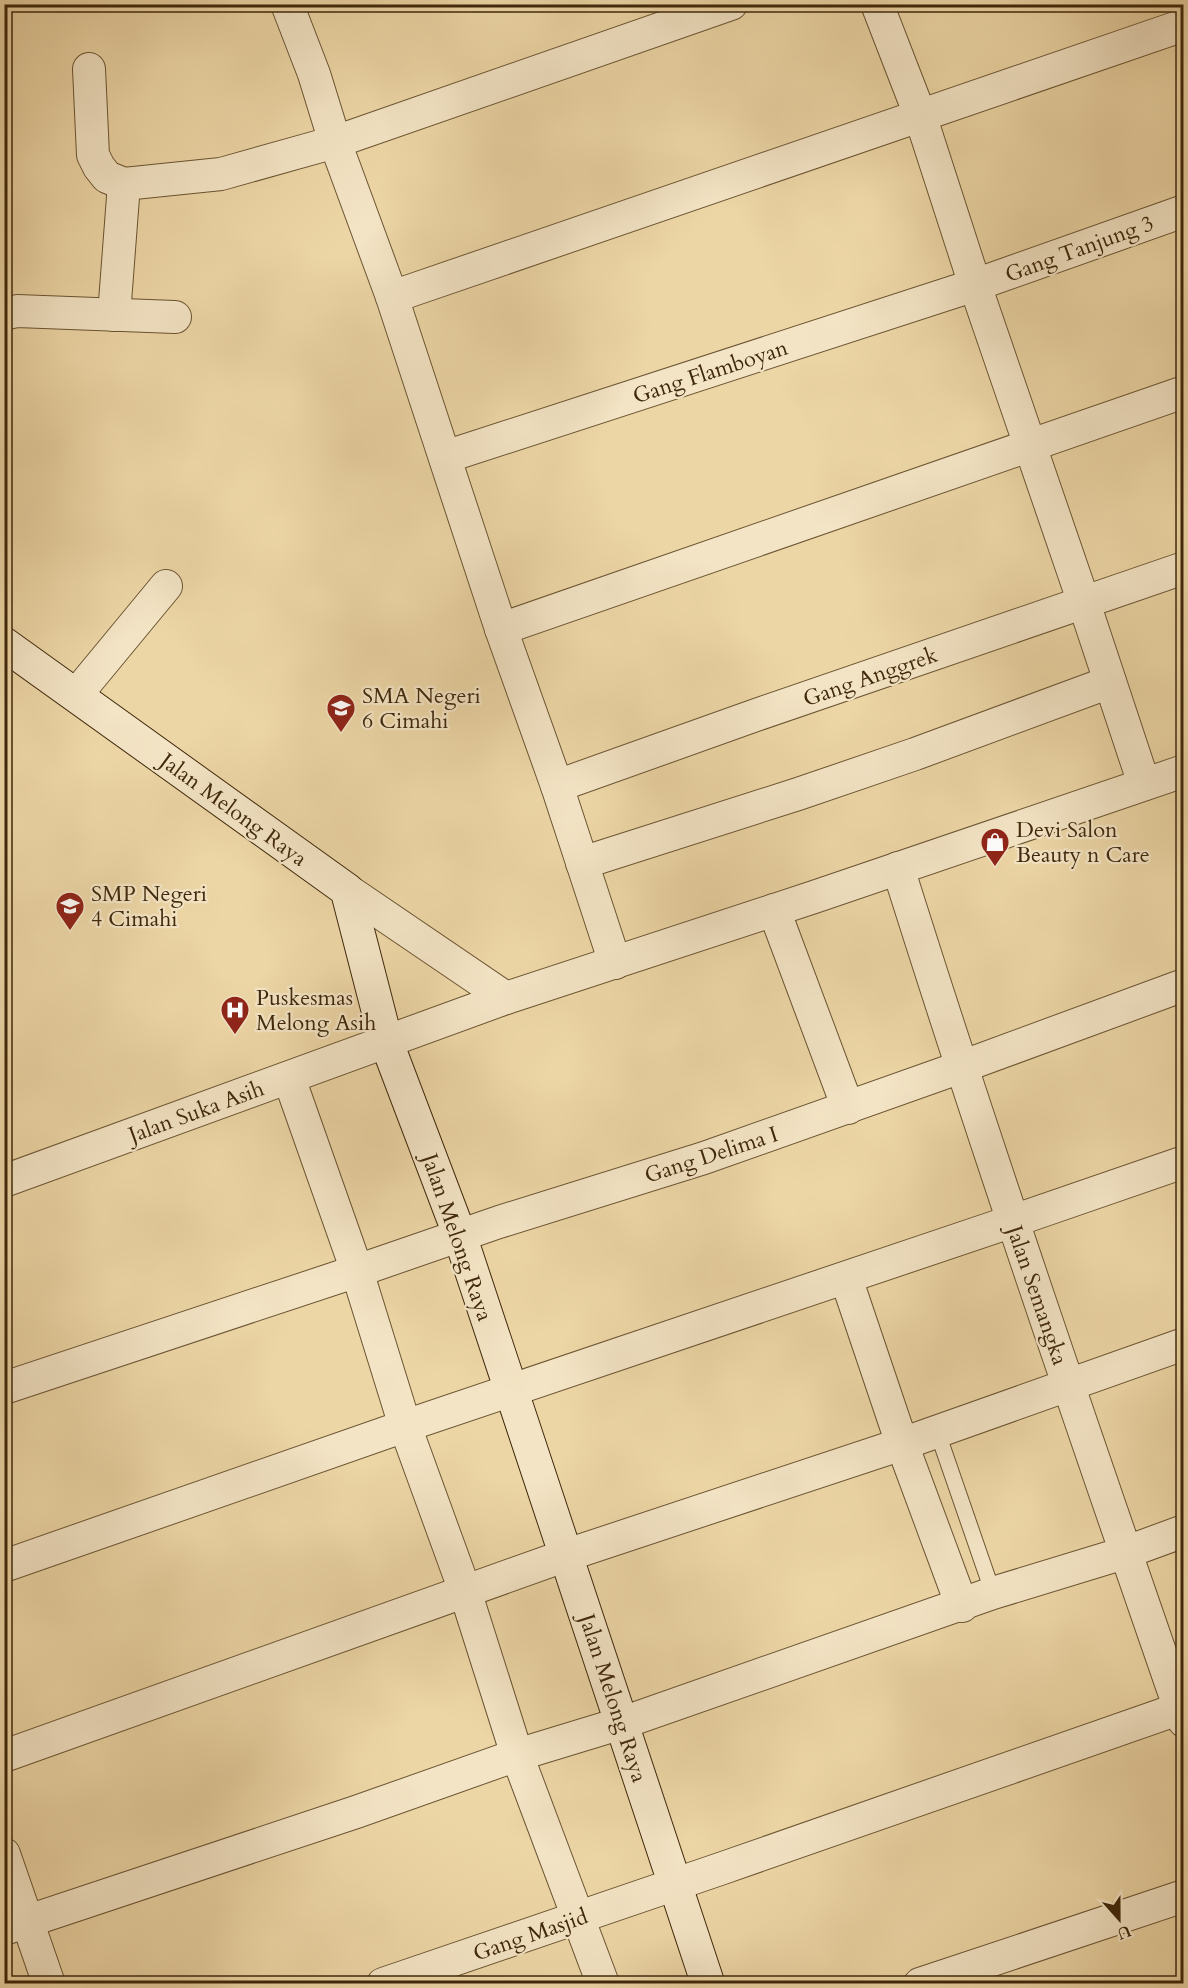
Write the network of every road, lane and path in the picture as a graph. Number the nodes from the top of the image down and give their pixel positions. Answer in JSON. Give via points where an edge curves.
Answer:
{"nodes":[{"id":1,"x":287,"y":4,"type":"edge"},
{"id":2,"x":730,"y":4,"type":"edge"},
{"id":3,"x":877,"y":4,"type":"edge"},
{"id":4,"x":1184,"y":25,"type":"edge"},
{"id":5,"x":89,"y":69,"type":"dead end"},
{"id":6,"x":920,"y":115,"type":"junction"},
{"id":7,"x":335,"y":142,"type":"junction"},
{"id":8,"x":124,"y":184,"type":"junction"},
{"id":9,"x":1184,"y":211,"type":"edge"},
{"id":10,"x":975,"y":285,"type":"junction"},
{"id":11,"x":392,"y":297,"type":"junction"},
{"id":12,"x":4,"y":314,"type":"edge"},
{"id":13,"x":114,"y":315,"type":"junction"},
{"id":14,"x":175,"y":317,"type":"dead end"},
{"id":15,"x":1184,"y":392,"type":"edge"},
{"id":16,"x":1029,"y":445,"type":"junction"},
{"id":17,"x":445,"y":458,"type":"junction"},
{"id":18,"x":1184,"y":568,"type":"edge"},
{"id":19,"x":166,"y":586,"type":"dead end"},
{"id":20,"x":1084,"y":603,"type":"junction"},
{"id":21,"x":501,"y":629,"type":"junction"},
{"id":22,"x":4,"y":644,"type":"edge"},
{"id":23,"x":1110,"y":682,"type":"junction"},
{"id":24,"x":76,"y":695,"type":"junction"},
{"id":25,"x":1184,"y":771,"type":"edge"},
{"id":26,"x":1144,"y":784,"type":"junction"},
{"id":27,"x":557,"y":786,"type":"junction"},
{"id":28,"x":582,"y":863,"type":"junction"},
{"id":29,"x":898,"y":868,"type":"junction"},
{"id":30,"x":347,"y":890,"type":"junction"},
{"id":31,"x":774,"y":910,"type":"junction"},
{"id":32,"x":615,"y":963,"type":"junction"},
{"id":33,"x":1184,"y":985,"type":"edge"},
{"id":34,"x":506,"y":998,"type":"junction"},
{"id":35,"x":386,"y":1041,"type":"junction"},
{"id":36,"x":961,"y":1068,"type":"junction"},
{"id":37,"x":289,"y":1078,"type":"junction"},
{"id":38,"x":848,"y":1108,"type":"junction"},
{"id":39,"x":1184,"y":1162,"type":"edge"},
{"id":40,"x":4,"y":1181,"type":"edge"},
{"id":41,"x":1013,"y":1221,"type":"junction"},
{"id":42,"x":460,"y":1236,"type":"junction"},
{"id":43,"x":357,"y":1271,"type":"junction"},
{"id":44,"x":846,"y":1278,"type":"junction"},
{"id":45,"x":1184,"y":1344,"type":"edge"},
{"id":46,"x":1069,"y":1384,"type":"junction"},
{"id":47,"x":4,"y":1388,"type":"edge"},
{"id":48,"x":511,"y":1391,"type":"junction"},
{"id":49,"x":405,"y":1426,"type":"junction"},
{"id":50,"x":937,"y":1431,"type":"junction"},
{"id":51,"x":902,"y":1444,"type":"junction"},
{"id":52,"x":1184,"y":1531,"type":"edge"},
{"id":53,"x":1124,"y":1553,"type":"junction"},
{"id":54,"x":567,"y":1555,"type":"junction"},
{"id":55,"x":4,"y":1566,"type":"edge"},
{"id":56,"x":465,"y":1591,"type":"junction"},
{"id":57,"x":993,"y":1593,"type":"junction"},
{"id":58,"x":962,"y":1606,"type":"junction"},
{"id":59,"x":1182,"y":1712,"type":"edge"},
{"id":60,"x":622,"y":1723,"type":"junction"},
{"id":61,"x":517,"y":1755,"type":"junction"},
{"id":62,"x":4,"y":1756,"type":"edge"},
{"id":63,"x":4,"y":1854,"type":"edge"},
{"id":64,"x":676,"y":1884,"type":"junction"},
{"id":65,"x":1184,"y":1896,"type":"edge"},
{"id":66,"x":579,"y":1917,"type":"junction"},
{"id":67,"x":16,"y":1925,"type":"edge"},
{"id":68,"x":50,"y":1983,"type":"edge"},
{"id":69,"x":383,"y":1983,"type":"edge"},
{"id":70,"x":603,"y":1983,"type":"edge"},
{"id":71,"x":708,"y":1983,"type":"edge"},
{"id":72,"x":920,"y":1983,"type":"edge"}],
"edges":[{"from":1,"to":7,"type":"street"},
{"from":2,"to":7,"type":"street"},
{"from":3,"to":6,"type":"street"},
{"from":4,"to":6,"type":"street"},
{"from":5,"to":8,"type":"street","via":[[93,155],[107,177]]},
{"from":6,"to":10,"type":"street"},
{"from":6,"to":11,"type":"street"},
{"from":7,"to":8,"type":"street","via":[[221,174]]},
{"from":7,"to":11,"type":"street"},
{"from":8,"to":13,"type":"street"},
{"from":9,"to":10,"type":"street","name":"Gang Tanjung 3"},
{"from":10,"to":16,"type":"street"},
{"from":10,"to":17,"type":"street","name":"Gang Flamboyan"},
{"from":11,"to":17,"type":"street"},
{"from":12,"to":13,"type":"street","via":[[17,311]]},
{"from":13,"to":14,"type":"street"},
{"from":15,"to":16,"type":"street"},
{"from":16,"to":20,"type":"street"},
{"from":16,"to":21,"type":"street"},
{"from":17,"to":21,"type":"street"},
{"from":18,"to":20,"type":"street","name":"Gang Anggrek"},
{"from":19,"to":24,"type":"street"},
{"from":20,"to":23,"type":"street"},
{"from":20,"to":27,"type":"street","name":"Gang Anggrek"},
{"from":21,"to":27,"type":"street"},
{"from":22,"to":24,"type":"main road","name":"Jalan Melong Raya"},
{"from":23,"to":26,"type":"street"},
{"from":23,"to":28,"type":"street","via":[[809,791]]},
{"from":24,"to":30,"type":"main road","name":"Jalan Melong Raya"},
{"from":25,"to":26,"type":"street","name":"Jalan Suka Asih"},
{"from":26,"to":29,"type":"street","name":"Jalan Suka Asih"},
{"from":27,"to":28,"type":"street"},
{"from":28,"to":32,"type":"street"},
{"from":29,"to":31,"type":"street","name":"Jalan Suka Asih"},
{"from":29,"to":36,"type":"street","name":"Jalan Semangka"},
{"from":30,"to":34,"type":"street"},
{"from":30,"to":35,"type":"main road","name":"Jalan Melong Raya"},
{"from":31,"to":32,"type":"street","name":"Jalan Suka Asih"},
{"from":31,"to":38,"type":"street"},
{"from":32,"to":34,"type":"street","name":"Jalan Suka Asih"},
{"from":33,"to":36,"type":"street","name":"Gang Delima I"},
{"from":34,"to":35,"type":"street","name":"Jalan Suka Asih"},
{"from":35,"to":37,"type":"street","name":"Jalan Suka Asih"},
{"from":35,"to":42,"type":"main road","name":"Jalan Melong Raya"},
{"from":36,"to":38,"type":"street","name":"Gang Delima I"},
{"from":36,"to":41,"type":"street","name":"Jalan Semangka"},
{"from":37,"to":40,"type":"street","name":"Jalan Suka Asih"},
{"from":37,"to":43,"type":"street"},
{"from":38,"to":42,"type":"street","name":"Gang Delima I"},
{"from":39,"to":41,"type":"street"},
{"from":41,"to":44,"type":"street"},
{"from":41,"to":46,"type":"street","name":"Jalan Semangka"},
{"from":42,"to":43,"type":"street","name":"Gang Delima I"},
{"from":42,"to":48,"type":"main road","name":"Jalan Melong Raya"},
{"from":43,"to":47,"type":"street","name":"Gang Delima I"},
{"from":43,"to":49,"type":"street"},
{"from":44,"to":48,"type":"street"},
{"from":44,"to":51,"type":"street"},
{"from":45,"to":46,"type":"street"},
{"from":46,"to":50,"type":"street"},
{"from":46,"to":53,"type":"street","name":"Jalan Semangka"},
{"from":48,"to":49,"type":"street"},
{"from":48,"to":54,"type":"main road","name":"Jalan Melong Raya"},
{"from":49,"to":55,"type":"street"},
{"from":49,"to":56,"type":"street"},
{"from":50,"to":51,"type":"street"},
{"from":50,"to":57,"type":"lane"},
{"from":51,"to":54,"type":"street"},
{"from":51,"to":58,"type":"street"},
{"from":52,"to":53,"type":"street"},
{"from":53,"to":57,"type":"street"},
{"from":53,"to":59,"type":"street","name":"Jalan Semangka"},
{"from":54,"to":56,"type":"street"},
{"from":54,"to":60,"type":"main road","name":"Jalan Melong Raya"},
{"from":56,"to":61,"type":"street"},
{"from":56,"to":62,"type":"street"},
{"from":57,"to":58,"type":"street"},
{"from":58,"to":60,"type":"street"},
{"from":59,"to":64,"type":"street","name":"Gang Masjid"},
{"from":60,"to":61,"type":"street"},
{"from":60,"to":64,"type":"main road","name":"Jalan Melong Raya"},
{"from":61,"to":66,"type":"street"},
{"from":61,"to":67,"type":"street"},
{"from":63,"to":67,"type":"street"},
{"from":64,"to":66,"type":"street","name":"Gang Masjid"},
{"from":64,"to":71,"type":"main road","name":"Jalan Melong Raya"},
{"from":65,"to":72,"type":"street"},
{"from":66,"to":69,"type":"street","name":"Gang Masjid"},
{"from":66,"to":70,"type":"street"},
{"from":67,"to":68,"type":"street"}]}
